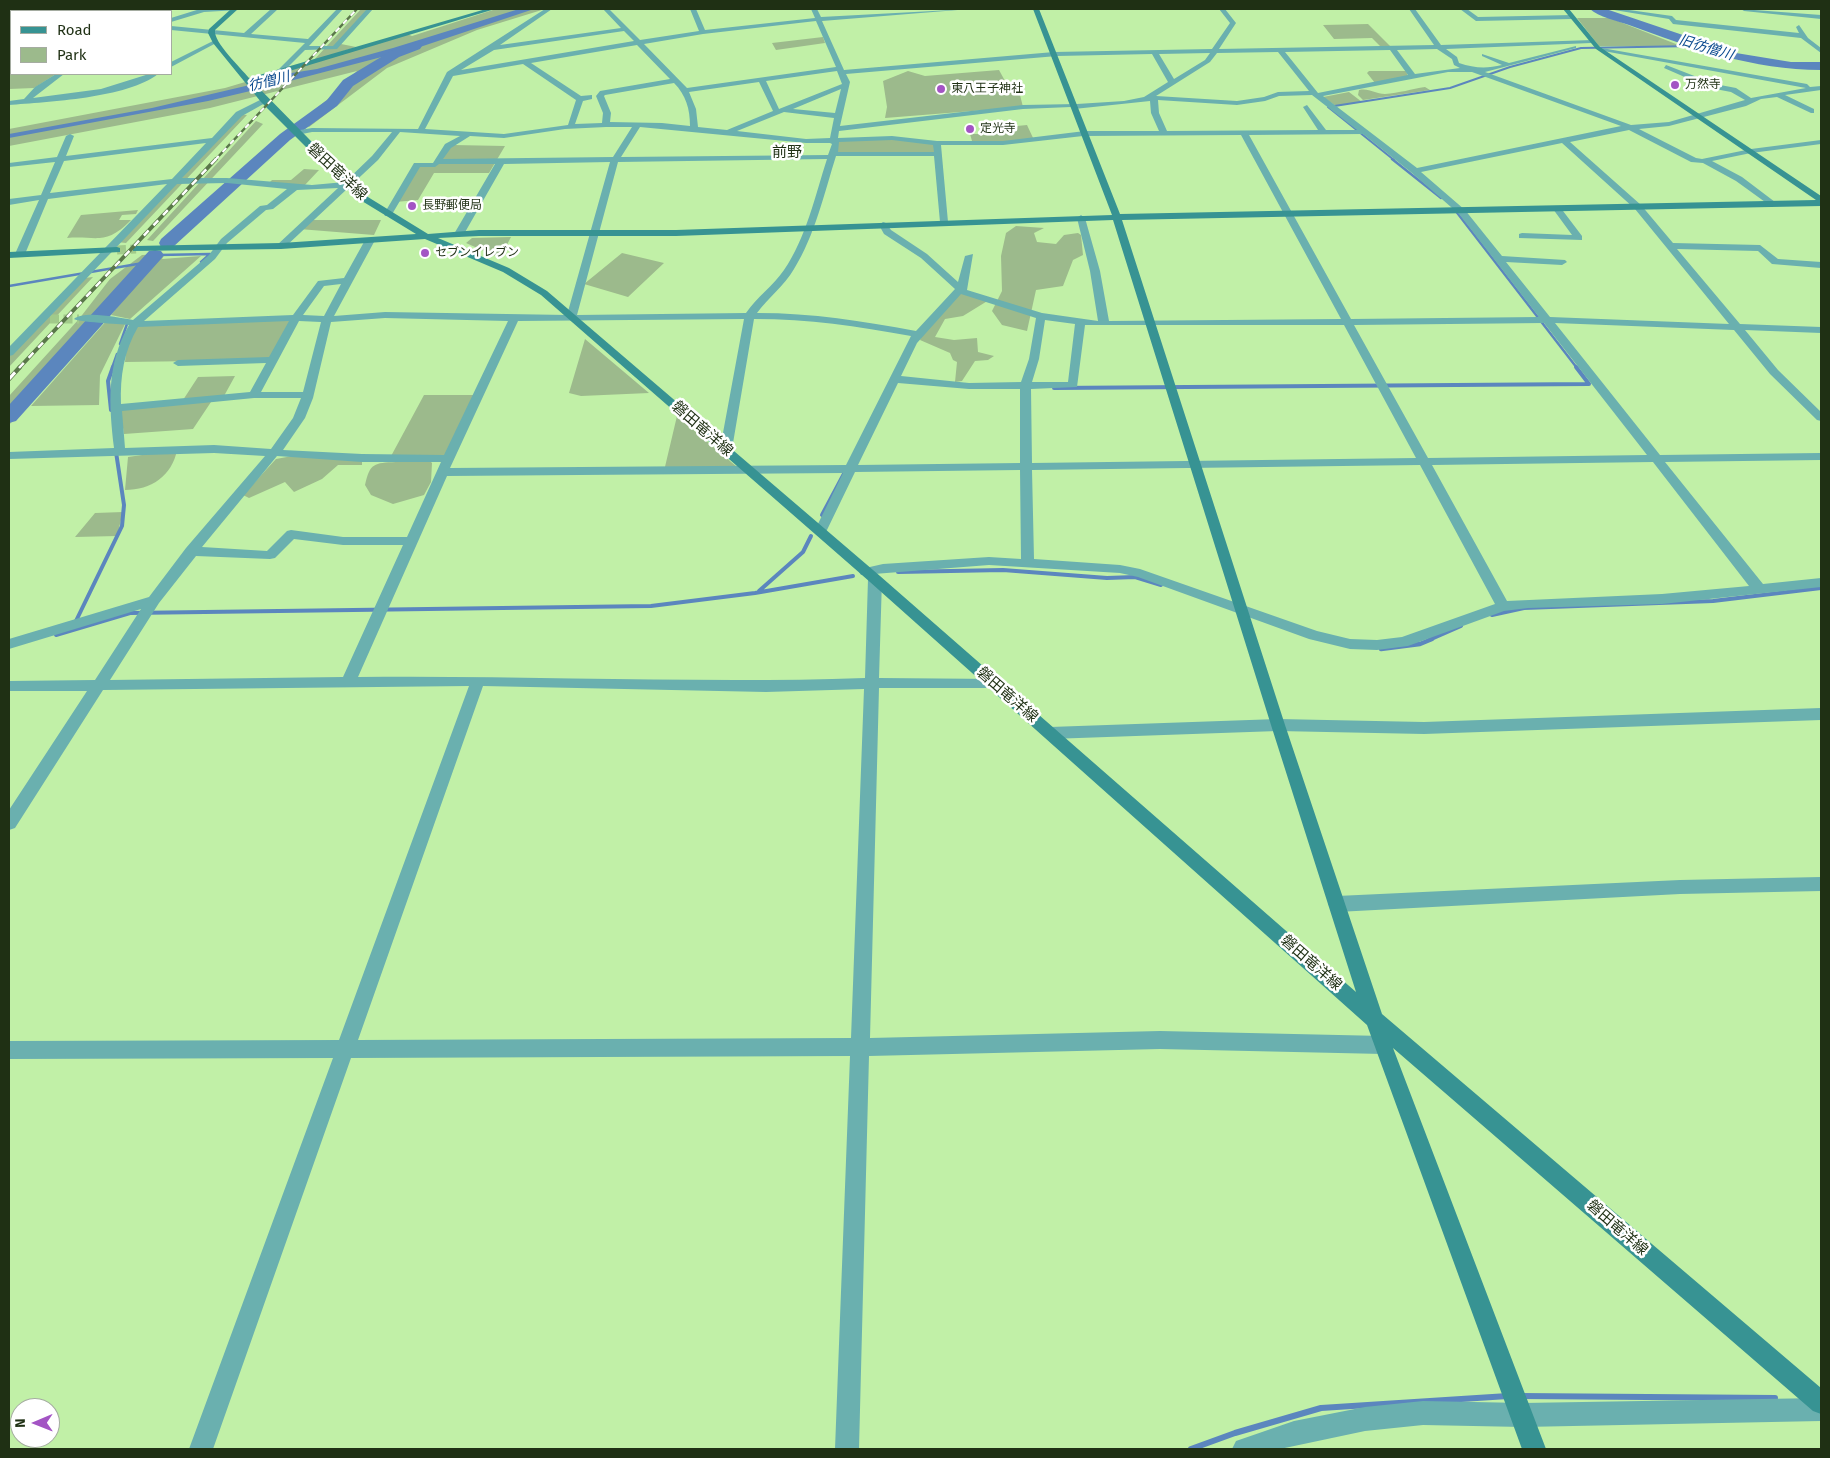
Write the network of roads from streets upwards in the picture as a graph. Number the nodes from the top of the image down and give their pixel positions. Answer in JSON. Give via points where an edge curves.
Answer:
{"nodes":[{"id":1,"x":235,"y":9,"type":"edge"},
{"id":2,"x":253,"y":9,"type":"edge"},
{"id":3,"x":275,"y":9,"type":"edge"},
{"id":4,"x":340,"y":9,"type":"edge"},
{"id":5,"x":370,"y":9,"type":"edge"},
{"id":6,"x":492,"y":9,"type":"edge"},
{"id":7,"x":549,"y":9,"type":"edge"},
{"id":8,"x":606,"y":9,"type":"edge"},
{"id":9,"x":693,"y":9,"type":"edge"},
{"id":10,"x":814,"y":9,"type":"edge"},
{"id":11,"x":967,"y":9,"type":"edge"},
{"id":12,"x":1036,"y":9,"type":"edge"},
{"id":13,"x":1222,"y":9,"type":"edge"},
{"id":14,"x":1412,"y":9,"type":"edge"},
{"id":15,"x":1463,"y":9,"type":"edge"},
{"id":16,"x":1527,"y":9,"type":"edge"},
{"id":17,"x":1566,"y":9,"type":"edge"},
{"id":18,"x":1611,"y":9,"type":"edge"},
{"id":19,"x":1744,"y":9,"type":"edge"},
{"id":20,"x":1791,"y":12,"type":"edge"},
{"id":21,"x":1572,"y":17,"type":"junction"},
{"id":22,"x":1540,"y":18,"type":"junction"},
{"id":23,"x":1821,"y":18,"type":"edge"},
{"id":24,"x":819,"y":19,"type":"junction"},
{"id":25,"x":172,"y":20,"type":"edge"},
{"id":26,"x":172,"y":28,"type":"edge"},
{"id":27,"x":625,"y":30,"type":"junction"},
{"id":28,"x":211,"y":32,"type":"junction"},
{"id":29,"x":703,"y":32,"type":"junction"},
{"id":30,"x":244,"y":36,"type":"junction"},
{"id":31,"x":1804,"y":37,"type":"junction"},
{"id":32,"x":1821,"y":40,"type":"edge"},
{"id":33,"x":216,"y":42,"type":"junction"},
{"id":34,"x":309,"y":42,"type":"junction"},
{"id":35,"x":638,"y":43,"type":"junction"},
{"id":36,"x":1501,"y":43,"type":"junction"},
{"id":37,"x":1595,"y":45,"type":"junction"},
{"id":38,"x":1439,"y":47,"type":"junction"},
{"id":39,"x":303,"y":48,"type":"junction"},
{"id":40,"x":492,"y":48,"type":"junction"},
{"id":41,"x":1392,"y":48,"type":"junction"},
{"id":42,"x":1280,"y":50,"type":"junction"},
{"id":43,"x":1216,"y":51,"type":"junction"},
{"id":44,"x":1821,"y":51,"type":"edge"},
{"id":45,"x":174,"y":52,"type":"dead end"},
{"id":46,"x":196,"y":52,"type":"junction"},
{"id":47,"x":1154,"y":52,"type":"junction"},
{"id":48,"x":1054,"y":54,"type":"junction"},
{"id":49,"x":1484,"y":55,"type":"dead end"},
{"id":50,"x":1633,"y":55,"type":"junction"},
{"id":51,"x":1536,"y":58,"type":"junction"},
{"id":52,"x":525,"y":62,"type":"junction"},
{"id":53,"x":172,"y":64,"type":"edge"},
{"id":54,"x":1508,"y":65,"type":"junction"},
{"id":55,"x":842,"y":70,"type":"junction"},
{"id":56,"x":1470,"y":70,"type":"junction"},
{"id":57,"x":281,"y":72,"type":"junction"},
{"id":58,"x":450,"y":74,"type":"junction"},
{"id":59,"x":59,"y":75,"type":"edge"},
{"id":60,"x":152,"y":75,"type":"edge"},
{"id":61,"x":1754,"y":77,"type":"junction"},
{"id":62,"x":761,"y":78,"type":"junction"},
{"id":63,"x":1413,"y":78,"type":"junction"},
{"id":64,"x":1696,"y":79,"type":"junction"},
{"id":65,"x":677,"y":80,"type":"junction"},
{"id":66,"x":248,"y":81,"type":"junction"},
{"id":67,"x":1172,"y":82,"type":"junction"},
{"id":68,"x":845,"y":85,"type":"junction"},
{"id":69,"x":1821,"y":88,"type":"edge"},
{"id":70,"x":685,"y":90,"type":"junction"},
{"id":71,"x":1316,"y":94,"type":"junction"},
{"id":72,"x":1777,"y":94,"type":"junction"},
{"id":73,"x":600,"y":96,"type":"junction"},
{"id":74,"x":580,"y":99,"type":"junction"},
{"id":75,"x":1150,"y":99,"type":"junction"},
{"id":76,"x":264,"y":100,"type":"junction"},
{"id":77,"x":1750,"y":100,"type":"junction"},
{"id":78,"x":26,"y":101,"type":"junction"},
{"id":79,"x":9,"y":103,"type":"edge"},
{"id":80,"x":1074,"y":106,"type":"junction"},
{"id":81,"x":1307,"y":107,"type":"dead end"},
{"id":82,"x":1821,"y":108,"type":"edge"},
{"id":83,"x":777,"y":111,"type":"junction"},
{"id":84,"x":839,"y":116,"type":"junction"},
{"id":85,"x":1699,"y":116,"type":"junction"},
{"id":86,"x":638,"y":124,"type":"junction"},
{"id":87,"x":606,"y":125,"type":"junction"},
{"id":88,"x":571,"y":126,"type":"junction"},
{"id":89,"x":1630,"y":127,"type":"junction"},
{"id":90,"x":836,"y":129,"type":"junction"},
{"id":91,"x":294,"y":130,"type":"junction"},
{"id":92,"x":398,"y":130,"type":"junction"},
{"id":93,"x":421,"y":130,"type":"junction"},
{"id":94,"x":694,"y":130,"type":"junction"},
{"id":95,"x":727,"y":132,"type":"junction"},
{"id":96,"x":1360,"y":132,"type":"junction"},
{"id":97,"x":1244,"y":133,"type":"junction"},
{"id":98,"x":1324,"y":133,"type":"junction"},
{"id":99,"x":468,"y":134,"type":"junction"},
{"id":100,"x":1085,"y":134,"type":"junction"},
{"id":101,"x":1164,"y":134,"type":"junction"},
{"id":102,"x":70,"y":136,"type":"dead end"},
{"id":103,"x":213,"y":140,"type":"junction"},
{"id":104,"x":833,"y":141,"type":"junction"},
{"id":105,"x":1564,"y":141,"type":"junction"},
{"id":106,"x":1821,"y":142,"type":"edge"},
{"id":107,"x":936,"y":143,"type":"junction"},
{"id":108,"x":1752,"y":151,"type":"junction"},
{"id":109,"x":938,"y":154,"type":"junction"},
{"id":110,"x":832,"y":156,"type":"junction"},
{"id":111,"x":58,"y":160,"type":"junction"},
{"id":112,"x":615,"y":160,"type":"junction"},
{"id":113,"x":501,"y":161,"type":"junction"},
{"id":114,"x":1705,"y":161,"type":"junction"},
{"id":115,"x":438,"y":162,"type":"junction"},
{"id":116,"x":9,"y":165,"type":"edge"},
{"id":117,"x":1415,"y":171,"type":"junction"},
{"id":118,"x":174,"y":180,"type":"junction"},
{"id":119,"x":346,"y":184,"type":"junction"},
{"id":120,"x":294,"y":188,"type":"junction"},
{"id":121,"x":44,"y":197,"type":"junction"},
{"id":122,"x":1821,"y":200,"type":"edge"},
{"id":123,"x":9,"y":202,"type":"edge"},
{"id":124,"x":1821,"y":203,"type":"edge"},
{"id":125,"x":1772,"y":204,"type":"junction"},
{"id":126,"x":1638,"y":207,"type":"junction"},
{"id":127,"x":1556,"y":209,"type":"junction"},
{"id":128,"x":1457,"y":212,"type":"junction"},
{"id":129,"x":388,"y":214,"type":"junction"},
{"id":130,"x":1287,"y":214,"type":"junction"},
{"id":131,"x":1117,"y":217,"type":"junction"},
{"id":132,"x":1081,"y":218,"type":"junction"},
{"id":133,"x":944,"y":222,"type":"junction"},
{"id":134,"x":883,"y":225,"type":"junction"},
{"id":135,"x":808,"y":228,"type":"junction"},
{"id":136,"x":594,"y":232,"type":"junction"},
{"id":137,"x":459,"y":234,"type":"junction"},
{"id":138,"x":1522,"y":236,"type":"dead end"},
{"id":139,"x":427,"y":237,"type":"junction"},
{"id":140,"x":369,"y":242,"type":"junction"},
{"id":141,"x":281,"y":246,"type":"junction"},
{"id":142,"x":1670,"y":246,"type":"junction"},
{"id":143,"x":220,"y":248,"type":"junction"},
{"id":144,"x":136,"y":249,"type":"tunnel mouth"},
{"id":145,"x":112,"y":250,"type":"junction"},
{"id":146,"x":20,"y":254,"type":"junction"},
{"id":147,"x":9,"y":255,"type":"edge"},
{"id":148,"x":970,"y":256,"type":"dead end"},
{"id":149,"x":1500,"y":259,"type":"junction"},
{"id":150,"x":1562,"y":262,"type":"dead end"},
{"id":151,"x":1821,"y":265,"type":"edge"},
{"id":152,"x":348,"y":281,"type":"junction"},
{"id":153,"x":961,"y":289,"type":"junction"},
{"id":154,"x":1042,"y":316,"type":"junction"},
{"id":155,"x":572,"y":317,"type":"junction"},
{"id":156,"x":749,"y":317,"type":"junction"},
{"id":157,"x":79,"y":318,"type":"tunnel mouth"},
{"id":158,"x":296,"y":318,"type":"junction"},
{"id":159,"x":514,"y":318,"type":"junction"},
{"id":160,"x":327,"y":319,"type":"junction"},
{"id":161,"x":1081,"y":320,"type":"junction"},
{"id":162,"x":1546,"y":320,"type":"junction"},
{"id":163,"x":1347,"y":322,"type":"junction"},
{"id":164,"x":135,"y":323,"type":"junction"},
{"id":165,"x":1104,"y":324,"type":"junction"},
{"id":166,"x":1151,"y":324,"type":"junction"},
{"id":167,"x":1737,"y":327,"type":"junction"},
{"id":168,"x":1821,"y":330,"type":"edge"},
{"id":169,"x":920,"y":336,"type":"junction"},
{"id":170,"x":9,"y":353,"type":"edge"},
{"id":171,"x":274,"y":360,"type":"junction"},
{"id":172,"x":178,"y":363,"type":"dead end"},
{"id":173,"x":894,"y":380,"type":"junction"},
{"id":174,"x":1025,"y":386,"type":"junction"},
{"id":175,"x":254,"y":395,"type":"junction"},
{"id":176,"x":308,"y":395,"type":"junction"},
{"id":177,"x":115,"y":408,"type":"junction"},
{"id":178,"x":1821,"y":418,"type":"edge"},
{"id":179,"x":726,"y":449,"type":"junction"},
{"id":180,"x":120,"y":452,"type":"junction"},
{"id":181,"x":275,"y":452,"type":"junction"},
{"id":182,"x":9,"y":456,"type":"edge"},
{"id":183,"x":1821,"y":456,"type":"edge"},
{"id":184,"x":1655,"y":458,"type":"junction"},
{"id":185,"x":448,"y":459,"type":"junction"},
{"id":186,"x":1424,"y":461,"type":"junction"},
{"id":187,"x":1195,"y":464,"type":"junction"},
{"id":188,"x":1027,"y":466,"type":"junction"},
{"id":189,"x":851,"y":468,"type":"junction"},
{"id":190,"x":748,"y":470,"type":"junction"},
{"id":191,"x":442,"y":472,"type":"junction"},
{"id":192,"x":820,"y":532,"type":"junction"},
{"id":193,"x":412,"y":541,"type":"junction"},
{"id":194,"x":192,"y":551,"type":"junction"},
{"id":195,"x":1028,"y":562,"type":"junction"},
{"id":196,"x":871,"y":576,"type":"junction"},
{"id":197,"x":1821,"y":582,"type":"edge"},
{"id":198,"x":1760,"y":590,"type":"junction"},
{"id":199,"x":154,"y":600,"type":"junction"},
{"id":200,"x":1503,"y":606,"type":"junction"},
{"id":201,"x":1241,"y":609,"type":"junction"},
{"id":202,"x":9,"y":644,"type":"edge"},
{"id":203,"x":478,"y":681,"type":"junction"},
{"id":204,"x":348,"y":683,"type":"junction"},
{"id":205,"x":872,"y":683,"type":"junction"},
{"id":206,"x":994,"y":683,"type":"junction"},
{"id":207,"x":9,"y":686,"type":"edge"},
{"id":208,"x":99,"y":686,"type":"junction"},
{"id":209,"x":1821,"y":714,"type":"edge"},
{"id":210,"x":1278,"y":724,"type":"junction"},
{"id":211,"x":1050,"y":733,"type":"junction"},
{"id":212,"x":9,"y":823,"type":"edge"},
{"id":213,"x":1821,"y":884,"type":"edge"},
{"id":214,"x":1337,"y":904,"type":"junction"},
{"id":215,"x":1374,"y":1019,"type":"junction"},
{"id":216,"x":1383,"y":1045,"type":"junction"},
{"id":217,"x":859,"y":1046,"type":"junction"},
{"id":218,"x":344,"y":1048,"type":"junction"},
{"id":219,"x":9,"y":1050,"type":"edge"},
{"id":220,"x":1821,"y":1402,"type":"edge"},
{"id":221,"x":1821,"y":1409,"type":"edge"},
{"id":222,"x":1522,"y":1415,"type":"junction"},
{"id":223,"x":201,"y":1449,"type":"edge"},
{"id":224,"x":847,"y":1449,"type":"edge"},
{"id":225,"x":1244,"y":1449,"type":"edge"},
{"id":226,"x":1534,"y":1449,"type":"edge"}],
"edges":[{"from":1,"to":2,"type":"street"},
{"from":1,"to":25,"type":"street","via":[[206,10]]},
{"from":1,"to":28,"type":"street"},
{"from":3,"to":30,"type":"street"},
{"from":4,"to":34,"type":"street"},
{"from":5,"to":39,"type":"street","via":[[335,48]]},
{"from":6,"to":57,"type":"street"},
{"from":7,"to":40,"type":"street"},
{"from":8,"to":27,"type":"street"},
{"from":9,"to":29,"type":"street"},
{"from":10,"to":24,"type":"street"},
{"from":11,"to":24,"type":"street"},
{"from":12,"to":48,"type":"street"},
{"from":13,"to":43,"type":"street","via":[[1233,23]]},
{"from":14,"to":38,"type":"street"},
{"from":15,"to":22,"type":"street","via":[[1476,19]]},
{"from":16,"to":22,"type":"street"},
{"from":17,"to":21,"type":"street"},
{"from":18,"to":31,"type":"street","via":[[1672,18],[1673,22]]},
{"from":19,"to":20,"type":"street"},
{"from":20,"to":23,"type":"street"},
{"from":20,"to":31,"type":"street"},
{"from":21,"to":22,"type":"street"},
{"from":21,"to":37,"type":"street"},
{"from":24,"to":29,"type":"street"},
{"from":24,"to":55,"type":"street"},
{"from":26,"to":28,"type":"street"},
{"from":27,"to":35,"type":"street"},
{"from":27,"to":40,"type":"street"},
{"from":28,"to":30,"type":"street"},
{"from":28,"to":33,"type":"street","name":"磐田竜洋線"},
{"from":29,"to":35,"type":"street"},
{"from":30,"to":34,"type":"street"},
{"from":31,"to":32,"type":"street"},
{"from":31,"to":44,"type":"street"},
{"from":33,"to":46,"type":"street"},
{"from":33,"to":66,"type":"street","name":"磐田竜洋線"},
{"from":34,"to":39,"type":"street"},
{"from":35,"to":52,"type":"street"},
{"from":35,"to":65,"type":"street"},
{"from":36,"to":37,"type":"street"},
{"from":36,"to":38,"type":"street"},
{"from":36,"to":51,"type":"street"},
{"from":37,"to":50,"type":"street"},
{"from":37,"to":51,"type":"street"},
{"from":37,"to":85,"type":"street"},
{"from":38,"to":41,"type":"street"},
{"from":38,"to":56,"type":"street","via":[[1455,58],[1456,64]]},
{"from":39,"to":57,"type":"street"},
{"from":40,"to":58,"type":"street"},
{"from":41,"to":42,"type":"street"},
{"from":41,"to":63,"type":"street"},
{"from":42,"to":43,"type":"street"},
{"from":42,"to":71,"type":"street"},
{"from":43,"to":47,"type":"street"},
{"from":43,"to":67,"type":"street","via":[[1208,61]]},
{"from":45,"to":46,"type":"street"},
{"from":46,"to":53,"type":"street"},
{"from":47,"to":48,"type":"street"},
{"from":47,"to":67,"type":"street"},
{"from":48,"to":55,"type":"street"},
{"from":48,"to":80,"type":"street"},
{"from":49,"to":54,"type":"street"},
{"from":50,"to":61,"type":"street"},
{"from":50,"to":64,"type":"street"},
{"from":51,"to":54,"type":"street"},
{"from":52,"to":58,"type":"street"},
{"from":52,"to":74,"type":"street"},
{"from":54,"to":56,"type":"street","via":[[1491,70]]},
{"from":55,"to":62,"type":"street"},
{"from":55,"to":68,"type":"street"},
{"from":56,"to":63,"type":"street","via":[[1448,70]]},
{"from":56,"to":89,"type":"street"},
{"from":57,"to":66,"type":"street"},
{"from":58,"to":93,"type":"street"},
{"from":59,"to":78,"type":"street"},
{"from":60,"to":78,"type":"street","via":[[106,92]]},
{"from":61,"to":64,"type":"street"},
{"from":61,"to":69,"type":"street"},
{"from":61,"to":72,"type":"street"},
{"from":62,"to":70,"type":"street"},
{"from":62,"to":83,"type":"street"},
{"from":63,"to":71,"type":"street"},
{"from":64,"to":77,"type":"street","via":[[1733,90]]},
{"from":65,"to":70,"type":"street"},
{"from":65,"to":73,"type":"street","via":[[608,91]]},
{"from":66,"to":76,"type":"street","name":"磐田竜洋線"},
{"from":67,"to":75,"type":"street"},
{"from":68,"to":83,"type":"street"},
{"from":68,"to":84,"type":"street"},
{"from":69,"to":72,"type":"street"},
{"from":70,"to":94,"type":"street","via":[[693,105]]},
{"from":71,"to":75,"type":"street","via":[[1278,94],[1237,102]]},
{"from":71,"to":96,"type":"street"},
{"from":72,"to":77,"type":"street"},
{"from":72,"to":82,"type":"street","via":[[1813,115]]},
{"from":73,"to":74,"type":"street"},
{"from":73,"to":87,"type":"street","via":[[607,113]]},
{"from":74,"to":88,"type":"street"},
{"from":75,"to":80,"type":"street"},
{"from":75,"to":101,"type":"street"},
{"from":76,"to":91,"type":"street","name":"磐田竜洋線"},
{"from":76,"to":103,"type":"street","via":[[239,114]]},
{"from":77,"to":85,"type":"street"},
{"from":78,"to":79,"type":"street"},
{"from":80,"to":90,"type":"street","via":[[1023,107]]},
{"from":80,"to":100,"type":"street"},
{"from":81,"to":98,"type":"street"},
{"from":83,"to":84,"type":"street"},
{"from":83,"to":95,"type":"street"},
{"from":84,"to":90,"type":"street"},
{"from":85,"to":89,"type":"street","via":[[1670,124]]},
{"from":85,"to":108,"type":"street"},
{"from":86,"to":87,"type":"street"},
{"from":86,"to":94,"type":"street"},
{"from":86,"to":112,"type":"street"},
{"from":87,"to":88,"type":"street"},
{"from":88,"to":99,"type":"street","via":[[504,136]]},
{"from":89,"to":105,"type":"street"},
{"from":89,"to":114,"type":"street","via":[[1694,160]]},
{"from":90,"to":104,"type":"street"},
{"from":91,"to":92,"type":"street"},
{"from":91,"to":119,"type":"street","name":"磐田竜洋線"},
{"from":92,"to":93,"type":"street"},
{"from":92,"to":119,"type":"street","via":[[375,158]]},
{"from":93,"to":99,"type":"street"},
{"from":94,"to":95,"type":"street"},
{"from":95,"to":104,"type":"street","via":[[789,140]]},
{"from":96,"to":98,"type":"street"},
{"from":96,"to":117,"type":"street"},
{"from":97,"to":98,"type":"street"},
{"from":97,"to":101,"type":"street"},
{"from":97,"to":130,"type":"street"},
{"from":99,"to":115,"type":"street","via":[[448,146]]},
{"from":100,"to":101,"type":"street"},
{"from":100,"to":107,"type":"street","via":[[1003,142]]},
{"from":100,"to":131,"type":"street"},
{"from":102,"to":111,"type":"street"},
{"from":103,"to":111,"type":"street"},
{"from":103,"to":118,"type":"street"},
{"from":104,"to":107,"type":"street","via":[[892,138]]},
{"from":104,"to":110,"type":"street","via":[[836,144]]},
{"from":105,"to":117,"type":"street"},
{"from":105,"to":126,"type":"street"},
{"from":106,"to":108,"type":"street"},
{"from":107,"to":109,"type":"street"},
{"from":108,"to":114,"type":"street"},
{"from":108,"to":122,"type":"street"},
{"from":109,"to":110,"type":"street"},
{"from":109,"to":133,"type":"street"},
{"from":110,"to":112,"type":"street"},
{"from":110,"to":135,"type":"street"},
{"from":111,"to":116,"type":"street"},
{"from":111,"to":121,"type":"street"},
{"from":112,"to":113,"type":"street"},
{"from":112,"to":136,"type":"street"},
{"from":113,"to":115,"type":"street"},
{"from":113,"to":137,"type":"street"},
{"from":114,"to":125,"type":"street","via":[[1739,179]]},
{"from":115,"to":129,"type":"street","via":[[435,165],[417,165]]},
{"from":117,"to":128,"type":"street"},
{"from":118,"to":120,"type":"street","via":[[240,180]]},
{"from":118,"to":121,"type":"street"},
{"from":118,"to":145,"type":"street"},
{"from":119,"to":120,"type":"street","via":[[321,189]]},
{"from":119,"to":129,"type":"street","name":"磐田竜洋線"},
{"from":119,"to":141,"type":"street"},
{"from":120,"to":143,"type":"street","via":[[263,208]]},
{"from":121,"to":123,"type":"street"},
{"from":121,"to":146,"type":"street"},
{"from":124,"to":125,"type":"street"},
{"from":125,"to":126,"type":"street"},
{"from":126,"to":127,"type":"street"},
{"from":126,"to":142,"type":"street"},
{"from":127,"to":128,"type":"street"},
{"from":127,"to":138,"type":"street","via":[[1579,238]]},
{"from":128,"to":130,"type":"street"},
{"from":128,"to":149,"type":"street"},
{"from":129,"to":139,"type":"street","name":"磐田竜洋線"},
{"from":130,"to":131,"type":"street"},
{"from":130,"to":163,"type":"street"},
{"from":131,"to":132,"type":"street"},
{"from":131,"to":166,"type":"street"},
{"from":132,"to":133,"type":"street"},
{"from":132,"to":165,"type":"street"},
{"from":133,"to":134,"type":"street"},
{"from":134,"to":135,"type":"street"},
{"from":134,"to":153,"type":"street","via":[[887,232],[924,256]]},
{"from":135,"to":136,"type":"street","via":[[676,233]]},
{"from":135,"to":156,"type":"street","via":[[789,271],[755,306]]},
{"from":136,"to":137,"type":"street"},
{"from":136,"to":155,"type":"street"},
{"from":137,"to":139,"type":"street"},
{"from":139,"to":140,"type":"street"},
{"from":139,"to":155,"type":"street","name":"磐田竜洋線","via":[[530,283]]},
{"from":140,"to":141,"type":"street"},
{"from":140,"to":152,"type":"street"},
{"from":141,"to":143,"type":"street"},
{"from":142,"to":151,"type":"street","via":[[1760,248],[1775,262]]},
{"from":142,"to":167,"type":"street"},
{"from":143,"to":144,"type":"street"},
{"from":143,"to":164,"type":"street"},
{"from":145,"to":146,"type":"street"},
{"from":145,"to":170,"type":"street"},
{"from":146,"to":147,"type":"street"},
{"from":148,"to":153,"type":"street"},
{"from":149,"to":150,"type":"street"},
{"from":149,"to":162,"type":"street"},
{"from":152,"to":158,"type":"street","via":[[321,283]]},
{"from":152,"to":160,"type":"street"},
{"from":153,"to":154,"type":"street"},
{"from":153,"to":169,"type":"street"},
{"from":154,"to":161,"type":"street"},
{"from":154,"to":174,"type":"street"},
{"from":155,"to":156,"type":"street"},
{"from":155,"to":159,"type":"street"},
{"from":155,"to":179,"type":"street","name":"磐田竜洋線"},
{"from":156,"to":169,"type":"street","via":[[800,316],[842,320]]},
{"from":156,"to":179,"type":"street"},
{"from":157,"to":164,"type":"street"},
{"from":158,"to":160,"type":"street"},
{"from":158,"to":164,"type":"street"},
{"from":158,"to":171,"type":"street"},
{"from":159,"to":160,"type":"street","via":[[385,315]]},
{"from":159,"to":185,"type":"street"},
{"from":160,"to":176,"type":"street"},
{"from":161,"to":165,"type":"street"},
{"from":161,"to":174,"type":"street","via":[[1073,385]]},
{"from":162,"to":163,"type":"street"},
{"from":162,"to":167,"type":"street"},
{"from":162,"to":184,"type":"street"},
{"from":163,"to":166,"type":"street"},
{"from":163,"to":186,"type":"street"},
{"from":164,"to":177,"type":"street","via":[[128,333],[114,377]]},
{"from":165,"to":166,"type":"street"},
{"from":166,"to":187,"type":"street"},
{"from":167,"to":168,"type":"street"},
{"from":167,"to":178,"type":"street","via":[[1774,372]]},
{"from":169,"to":173,"type":"street","via":[[912,342]]},
{"from":171,"to":172,"type":"street"},
{"from":171,"to":175,"type":"street"},
{"from":173,"to":174,"type":"street","via":[[969,386]]},
{"from":173,"to":189,"type":"street"},
{"from":174,"to":188,"type":"street"},
{"from":175,"to":176,"type":"street"},
{"from":175,"to":177,"type":"street"},
{"from":176,"to":181,"type":"street","via":[[299,418]]},
{"from":177,"to":180,"type":"street"},
{"from":179,"to":190,"type":"street","name":"磐田竜洋線"},
{"from":180,"to":181,"type":"street","via":[[214,449]]},
{"from":180,"to":182,"type":"street"},
{"from":181,"to":185,"type":"street"},
{"from":181,"to":194,"type":"street"},
{"from":183,"to":184,"type":"street"},
{"from":184,"to":186,"type":"street"},
{"from":184,"to":198,"type":"street"},
{"from":185,"to":191,"type":"street"},
{"from":186,"to":187,"type":"street"},
{"from":186,"to":200,"type":"street"},
{"from":187,"to":188,"type":"street"},
{"from":187,"to":201,"type":"street"},
{"from":188,"to":189,"type":"street"},
{"from":188,"to":195,"type":"street"},
{"from":189,"to":190,"type":"street"},
{"from":189,"to":192,"type":"street"},
{"from":190,"to":191,"type":"street"},
{"from":190,"to":192,"type":"street","name":"磐田竜洋線"},
{"from":191,"to":193,"type":"street"},
{"from":192,"to":196,"type":"street","name":"磐田竜洋線"},
{"from":193,"to":194,"type":"street","via":[[343,541],[291,534],[270,555]]},
{"from":193,"to":204,"type":"street"},
{"from":194,"to":199,"type":"street"},
{"from":195,"to":196,"type":"street","via":[[945,562],[883,568]]},
{"from":195,"to":201,"type":"street","via":[[1140,573]]},
{"from":196,"to":205,"type":"street"},
{"from":196,"to":206,"type":"street","name":"磐田竜洋線"},
{"from":197,"to":198,"type":"street"},
{"from":198,"to":200,"type":"street","via":[[1662,600]]},
{"from":199,"to":202,"type":"street"},
{"from":199,"to":208,"type":"street"},
{"from":200,"to":201,"type":"street","via":[[1403,642],[1377,645],[1350,644],[1314,635]]},
{"from":201,"to":210,"type":"street"},
{"from":203,"to":204,"type":"street"},
{"from":203,"to":205,"type":"street","via":[[766,687]]},
{"from":203,"to":218,"type":"street"},
{"from":204,"to":208,"type":"street"},
{"from":205,"to":206,"type":"street"},
{"from":205,"to":217,"type":"street"},
{"from":206,"to":211,"type":"street","name":"磐田竜洋線"},
{"from":207,"to":208,"type":"street"},
{"from":208,"to":212,"type":"street"},
{"from":209,"to":210,"type":"street","via":[[1424,728]]},
{"from":210,"to":211,"type":"street"},
{"from":210,"to":214,"type":"street"},
{"from":211,"to":215,"type":"street","name":"磐田竜洋線"},
{"from":213,"to":214,"type":"street"},
{"from":214,"to":215,"type":"street"},
{"from":215,"to":216,"type":"street"},
{"from":215,"to":220,"type":"street","name":"磐田竜洋線"},
{"from":216,"to":217,"type":"street","via":[[1160,1040]]},
{"from":216,"to":222,"type":"street"},
{"from":217,"to":218,"type":"street"},
{"from":217,"to":224,"type":"street"},
{"from":218,"to":219,"type":"street"},
{"from":218,"to":223,"type":"street"},
{"from":221,"to":222,"type":"street"},
{"from":222,"to":225,"type":"street","via":[[1422,1413],[1365,1419],[1294,1433]]},
{"from":222,"to":226,"type":"street"}]}
